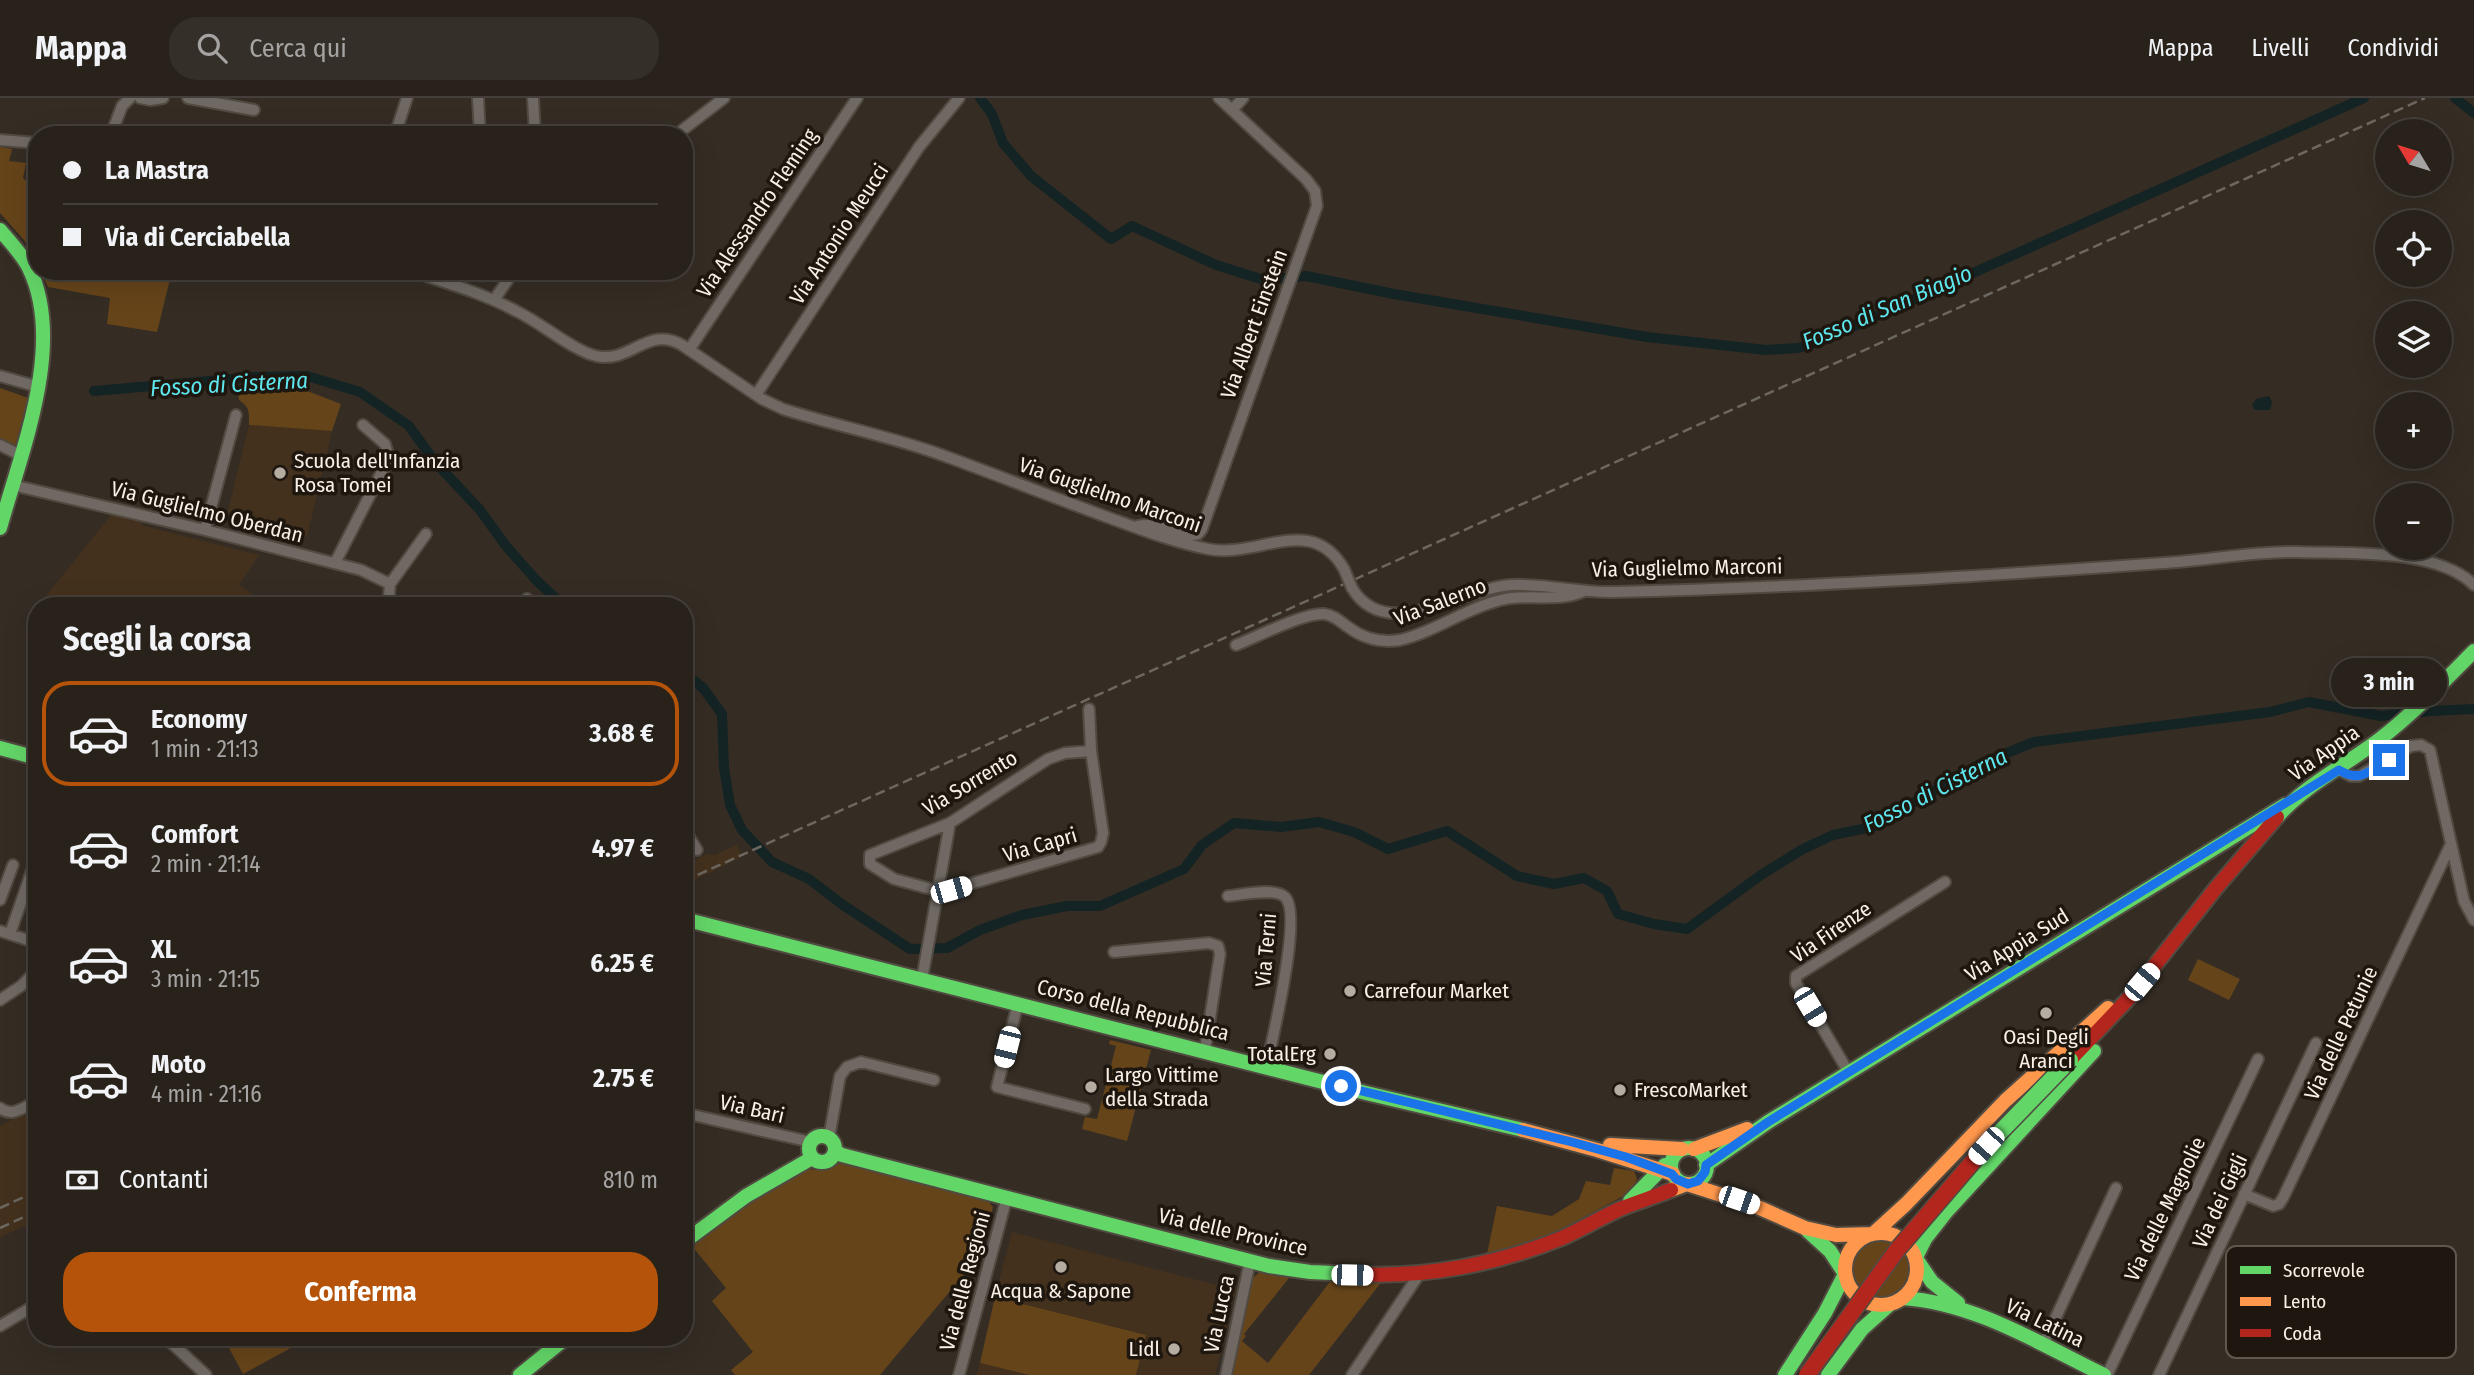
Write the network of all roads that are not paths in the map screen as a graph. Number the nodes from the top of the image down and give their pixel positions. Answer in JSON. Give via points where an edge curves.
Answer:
{"nodes":[{"id":1,"x":130,"y":98,"type":"edge"},
{"id":2,"x":140,"y":98,"type":"edge"},
{"id":3,"x":163,"y":98,"type":"edge"},
{"id":4,"x":188,"y":98,"type":"edge"},
{"id":5,"x":407,"y":98,"type":"edge"},
{"id":6,"x":478,"y":98,"type":"edge"},
{"id":7,"x":533,"y":98,"type":"edge"},
{"id":8,"x":724,"y":98,"type":"edge"},
{"id":9,"x":857,"y":98,"type":"edge"},
{"id":10,"x":959,"y":98,"type":"edge"},
{"id":11,"x":1219,"y":98,"type":"edge"},
{"id":12,"x":1243,"y":98,"type":"edge"},
{"id":13,"x":254,"y":110,"type":"dead end"},
{"id":14,"x":1232,"y":110,"type":"junction"},
{"id":15,"x":115,"y":126,"type":"edge"},
{"id":16,"x":398,"y":126,"type":"edge"},
{"id":17,"x":480,"y":126,"type":"edge"},
{"id":18,"x":535,"y":126,"type":"edge"},
{"id":19,"x":688,"y":126,"type":"edge"},
{"id":20,"x":0,"y":140,"type":"edge"},
{"id":21,"x":28,"y":142,"type":"edge"},
{"id":22,"x":0,"y":230,"type":"edge"},
{"id":23,"x":28,"y":271,"type":"edge"},
{"id":24,"x":32,"y":280,"type":"edge"},
{"id":25,"x":437,"y":280,"type":"edge"},
{"id":26,"x":508,"y":280,"type":"edge"},
{"id":27,"x":494,"y":300,"type":"junction"},
{"id":28,"x":689,"y":350,"type":"junction"},
{"id":29,"x":0,"y":376,"type":"edge"},
{"id":30,"x":39,"y":387,"type":"junction"},
{"id":31,"x":756,"y":395,"type":"junction"},
{"id":32,"x":236,"y":415,"type":"dead end"},
{"id":33,"x":363,"y":425,"type":"dead end"},
{"id":34,"x":0,"y":445,"type":"edge"},
{"id":35,"x":20,"y":455,"type":"junction"},
{"id":36,"x":12,"y":485,"type":"junction"},
{"id":37,"x":1135,"y":527,"type":"junction"},
{"id":38,"x":0,"y":528,"type":"edge"},
{"id":39,"x":205,"y":530,"type":"junction"},
{"id":40,"x":426,"y":534,"type":"dead end"},
{"id":41,"x":335,"y":563,"type":"junction"},
{"id":42,"x":390,"y":584,"type":"junction"},
{"id":43,"x":2474,"y":585,"type":"edge"},
{"id":44,"x":1584,"y":590,"type":"junction"},
{"id":45,"x":388,"y":597,"type":"edge"},
{"id":46,"x":1236,"y":645,"type":"dead end"},
{"id":47,"x":2474,"y":651,"type":"edge"},
{"id":48,"x":1089,"y":709,"type":"dead end"},
{"id":49,"x":0,"y":748,"type":"edge"},
{"id":50,"x":1091,"y":751,"type":"junction"},
{"id":51,"x":28,"y":756,"type":"edge"},
{"id":52,"x":2339,"y":770,"type":"junction"},
{"id":53,"x":2288,"y":803,"type":"junction"},
{"id":54,"x":950,"y":823,"type":"junction"},
{"id":55,"x":693,"y":844,"type":"edge"},
{"id":56,"x":2451,"y":844,"type":"junction"},
{"id":57,"x":697,"y":850,"type":"dead end"},
{"id":58,"x":13,"y":866,"type":"dead end"},
{"id":59,"x":28,"y":877,"type":"edge"},
{"id":60,"x":1945,"y":882,"type":"dead end"},
{"id":61,"x":2474,"y":891,"type":"edge"},
{"id":62,"x":938,"y":892,"type":"junction"},
{"id":63,"x":2462,"y":895,"type":"junction"},
{"id":64,"x":1228,"y":896,"type":"dead end"},
{"id":65,"x":0,"y":901,"type":"edge"},
{"id":66,"x":2474,"y":920,"type":"edge"},
{"id":67,"x":693,"y":921,"type":"edge"},
{"id":68,"x":5,"y":932,"type":"edge"},
{"id":69,"x":28,"y":940,"type":"edge"},
{"id":70,"x":2168,"y":951,"type":"junction"},
{"id":71,"x":1114,"y":953,"type":"dead end"},
{"id":72,"x":28,"y":979,"type":"edge"},
{"id":73,"x":922,"y":979,"type":"junction"},
{"id":74,"x":0,"y":1000,"type":"edge"},
{"id":75,"x":1018,"y":1003,"type":"junction"},
{"id":76,"x":2316,"y":1043,"type":"dead end"},
{"id":77,"x":1205,"y":1050,"type":"junction"},
{"id":78,"x":2258,"y":1059,"type":"dead end"},
{"id":79,"x":1267,"y":1065,"type":"junction"},
{"id":80,"x":1849,"y":1073,"type":"junction"},
{"id":81,"x":934,"y":1080,"type":"dead end"},
{"id":82,"x":28,"y":1105,"type":"edge"},
{"id":83,"x":0,"y":1108,"type":"edge"},
{"id":84,"x":1085,"y":1109,"type":"dead end"},
{"id":85,"x":693,"y":1116,"type":"edge"},
{"id":86,"x":1768,"y":1122,"type":"junction"},
{"id":87,"x":1572,"y":1142,"type":"junction"},
{"id":88,"x":832,"y":1145,"type":"junction"},
{"id":89,"x":812,"y":1150,"type":"junction"},
{"id":90,"x":1683,"y":1152,"type":"junction"},
{"id":91,"x":1626,"y":1157,"type":"junction"},
{"id":92,"x":1706,"y":1169,"type":"junction"},
{"id":93,"x":1666,"y":1172,"type":"junction"},
{"id":94,"x":1688,"y":1184,"type":"junction"},
{"id":95,"x":2116,"y":1188,"type":"dead end"},
{"id":96,"x":1644,"y":1189,"type":"junction"},
{"id":97,"x":2244,"y":1194,"type":"junction"},
{"id":98,"x":1007,"y":1197,"type":"junction"},
{"id":99,"x":1753,"y":1205,"type":"junction"},
{"id":100,"x":1621,"y":1209,"type":"junction"},
{"id":101,"x":1805,"y":1228,"type":"junction"},
{"id":102,"x":1873,"y":1234,"type":"junction"},
{"id":103,"x":693,"y":1235,"type":"edge"},
{"id":104,"x":1916,"y":1257,"type":"junction"},
{"id":105,"x":1250,"y":1261,"type":"junction"},
{"id":106,"x":1420,"y":1273,"type":"junction"},
{"id":107,"x":1845,"y":1274,"type":"junction"},
{"id":108,"x":1896,"y":1301,"type":"junction"},
{"id":109,"x":28,"y":1309,"type":"edge"},
{"id":110,"x":1968,"y":1310,"type":"junction"},
{"id":111,"x":0,"y":1326,"type":"edge"},
{"id":112,"x":2043,"y":1345,"type":"junction"},
{"id":113,"x":175,"y":1346,"type":"edge"},
{"id":114,"x":556,"y":1346,"type":"edge"},
{"id":115,"x":206,"y":1375,"type":"edge"},
{"id":116,"x":520,"y":1375,"type":"edge"},
{"id":117,"x":959,"y":1375,"type":"edge"},
{"id":118,"x":1226,"y":1375,"type":"edge"},
{"id":119,"x":1352,"y":1375,"type":"edge"},
{"id":120,"x":1786,"y":1375,"type":"edge"},
{"id":121,"x":1807,"y":1375,"type":"edge"},
{"id":122,"x":1828,"y":1375,"type":"edge"},
{"id":123,"x":2105,"y":1375,"type":"edge"},
{"id":124,"x":2159,"y":1375,"type":"edge"}],
"edges":[{"from":1,"to":15,"type":"street"},
{"from":2,"to":3,"type":"street"},
{"from":4,"to":13,"type":"street"},
{"from":5,"to":16,"type":"street"},
{"from":6,"to":17,"type":"street"},
{"from":7,"to":18,"type":"street"},
{"from":8,"to":19,"type":"street"},
{"from":9,"to":28,"type":"street","name":"Via Alessandro Fleming"},
{"from":10,"to":31,"type":"street","name":"Via Antonio Meucci","via":[[915,153]]},
{"from":11,"to":14,"type":"street","name":"Via Albert Einstein"},
{"from":12,"to":14,"type":"street"},
{"from":14,"to":37,"type":"street","name":"Via Albert Einstein","via":[[1306,179],[1316,195],[1316,209],[1202,529],[1192,535],[1157,525]]},
{"from":20,"to":21,"type":"street"},
{"from":22,"to":23,"type":"main road"},
{"from":24,"to":30,"type":"main road","via":[[45,338]]},
{"from":25,"to":27,"type":"street","name":"Via Guglielmo Marconi"},
{"from":26,"to":27,"type":"street"},
{"from":27,"to":28,"type":"street","name":"Via Guglielmo Marconi","via":[[599,356],[619,355],[663,338]]},
{"from":28,"to":31,"type":"street","name":"Via Guglielmo Marconi"},
{"from":29,"to":30,"type":"street"},
{"from":30,"to":35,"type":"main road"},
{"from":31,"to":37,"type":"street","name":"Via Guglielmo Marconi","via":[[789,411],[930,451]]},
{"from":32,"to":39,"type":"street"},
{"from":33,"to":41,"type":"street","via":[[385,444],[389,458]]},
{"from":34,"to":35,"type":"street"},
{"from":35,"to":36,"type":"main road"},
{"from":36,"to":38,"type":"main road"},
{"from":36,"to":39,"type":"street","name":"Via Guglielmo Oberdan"},
{"from":37,"to":44,"type":"street","name":"Via Guglielmo Marconi","bridge":true,"via":[[1223,551],[1311,541],[1327,548],[1369,607],[1397,614],[1499,586]]},
{"from":39,"to":41,"type":"street","name":"Via Guglielmo Oberdan"},
{"from":40,"to":42,"type":"street"},
{"from":41,"to":42,"type":"street","name":"Via Guglielmo Oberdan"},
{"from":42,"to":45,"type":"street"},
{"from":43,"to":44,"type":"street","name":"Via Guglielmo Marconi","via":[[2450,568],[2420,560],[2285,552],[1883,581]]},
{"from":44,"to":46,"type":"street","name":"Via Salerno","via":[[1563,597],[1498,600],[1395,641],[1369,639],[1321,614]]},
{"from":47,"to":52,"type":"main road","name":"Via Appia","via":[[2380,740]]},
{"from":48,"to":50,"type":"street","name":"Via Capri"},
{"from":49,"to":51,"type":"main road"},
{"from":50,"to":54,"type":"street","name":"Via Sorrento","via":[[1048,759]]},
{"from":50,"to":62,"type":"street","name":"Via Capri","via":[[1103,833],[1099,845]]},
{"from":52,"to":53,"type":"main road","name":"Via Appia"},
{"from":52,"to":56,"type":"street","via":[[2362,775],[2407,748],[2425,746],[2433,758]]},
{"from":53,"to":70,"type":"main road"},
{"from":53,"to":80,"type":"main road","name":"Via Appia Sud"},
{"from":54,"to":62,"type":"street"},
{"from":54,"to":62,"type":"street","name":"Via Sorrento","via":[[869,858],[874,868],[894,879]]},
{"from":55,"to":57,"type":"street"},
{"from":56,"to":63,"type":"street"},
{"from":56,"to":97,"type":"street","name":"Via delle Petunie","via":[[2284,1198],[2273,1206]]},
{"from":58,"to":65,"type":"street"},
{"from":59,"to":68,"type":"street"},
{"from":60,"to":80,"type":"street","name":"Via Firenze","via":[[1796,975],[1796,984]]},
{"from":61,"to":63,"type":"street"},
{"from":62,"to":73,"type":"street"},
{"from":63,"to":66,"type":"street"},
{"from":64,"to":79,"type":"street","name":"Via Terni","via":[[1274,892],[1289,901],[1289,953]]},
{"from":67,"to":73,"type":"main road","name":"Corso della Repubblica"},
{"from":68,"to":69,"type":"street"},
{"from":70,"to":102,"type":"main road","via":[[1998,1108]]},
{"from":70,"to":104,"type":"main road","via":[[2099,1044],[1947,1211]]},
{"from":70,"to":121,"type":"main road","bridge":true,"via":[[1918,1222]]},
{"from":71,"to":77,"type":"street","via":[[1209,943],[1218,946]]},
{"from":72,"to":74,"type":"street"},
{"from":73,"to":75,"type":"main road","name":"Corso della Repubblica"},
{"from":75,"to":77,"type":"main road","name":"Corso della Repubblica"},
{"from":75,"to":84,"type":"street","via":[[997,1087]]},
{"from":76,"to":97,"type":"street","name":"Via dei Gigli"},
{"from":77,"to":79,"type":"main road","name":"Corso della Repubblica"},
{"from":78,"to":123,"type":"street","name":"Via delle Magnolie"},
{"from":79,"to":87,"type":"main road","name":"Corso della Repubblica"},
{"from":80,"to":86,"type":"main road","name":"Via Appia Sud"},
{"from":81,"to":88,"type":"street","via":[[861,1062],[851,1065],[840,1076]]},
{"from":82,"to":83,"type":"street","via":[[13,1112]]},
{"from":85,"to":89,"type":"street","name":"Via Bari"},
{"from":86,"to":90,"type":"main road","name":"Via Appia Sud"},
{"from":86,"to":92,"type":"main road","name":"Via Appia Sud"},
{"from":87,"to":90,"type":"main road","name":"Corso della Repubblica"},
{"from":87,"to":91,"type":"main road","name":"Corso della Repubblica"},
{"from":88,"to":89,"type":"main road","via":[[822,1136]]},
{"from":88,"to":89,"type":"main road","via":[[828,1161],[820,1162]]},
{"from":88,"to":98,"type":"main road","name":"Via delle Province","via":[[842,1155]]},
{"from":89,"to":103,"type":"main road"},
{"from":90,"to":92,"type":"main road","via":[[1703,1155]]},
{"from":90,"to":93,"type":"main road"},
{"from":91,"to":93,"type":"main road","name":"Corso della Repubblica"},
{"from":91,"to":96,"type":"main road","via":[[1639,1171]]},
{"from":92,"to":94,"type":"main road","via":[[1698,1181]]},
{"from":92,"to":99,"type":"main road","name":"Via Latina"},
{"from":93,"to":94,"type":"main road"},
{"from":93,"to":96,"type":"main road","name":"Via delle Province"},
{"from":94,"to":99,"type":"main road","name":"Via Latina"},
{"from":94,"to":100,"type":"main road","name":"Via delle Province"},
{"from":95,"to":112,"type":"street"},
{"from":96,"to":100,"type":"main road","name":"Via delle Province"},
{"from":97,"to":124,"type":"street","name":"Via dei Gigli"},
{"from":98,"to":105,"type":"main road","name":"Via delle Province"},
{"from":98,"to":117,"type":"street","name":"Via delle Regioni"},
{"from":99,"to":101,"type":"main road","name":"Via Latina"},
{"from":100,"to":106,"type":"main road","name":"Via delle Province","via":[[1516,1254]]},
{"from":101,"to":102,"type":"main road","name":"Via Latina","via":[[1836,1235]]},
{"from":101,"to":107,"type":"main road","name":"Via Latina","via":[[1830,1251]]},
{"from":102,"to":104,"type":"main road","name":"Via Latina","via":[[1899,1237]]},
{"from":102,"to":107,"type":"main road","via":[[1855,1244]]},
{"from":104,"to":108,"type":"main road","via":[[1915,1284]]},
{"from":104,"to":110,"type":"main road","name":"Via Latina","via":[[1932,1282]]},
{"from":105,"to":106,"type":"main road","name":"Via delle Province","via":[[1318,1273]]},
{"from":105,"to":118,"type":"street","name":"Via Lucca"},
{"from":106,"to":119,"type":"street"},
{"from":107,"to":108,"type":"main road","name":"Via Latina","via":[[1860,1299],[1879,1306]]},
{"from":107,"to":120,"type":"main road"},
{"from":108,"to":110,"type":"main road","name":"Via Latina","via":[[1932,1300]]},
{"from":108,"to":122,"type":"main road","via":[[1862,1329]]},
{"from":109,"to":111,"type":"street"},
{"from":110,"to":112,"type":"main road","name":"Via Latina"},
{"from":112,"to":123,"type":"main road","name":"Via Latina"},
{"from":113,"to":115,"type":"street"},
{"from":114,"to":116,"type":"main road"}]}
